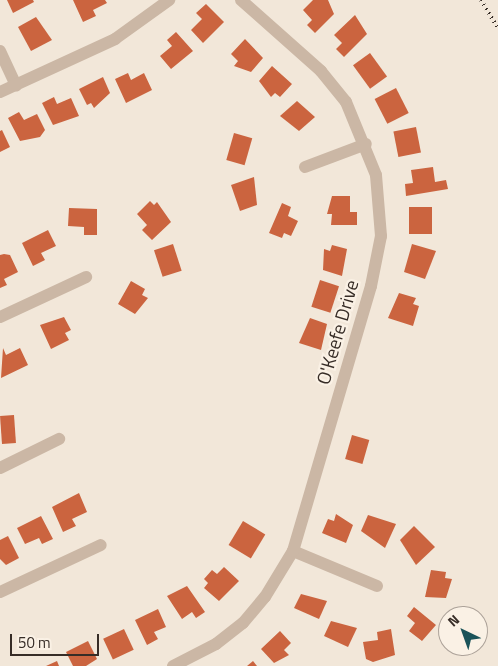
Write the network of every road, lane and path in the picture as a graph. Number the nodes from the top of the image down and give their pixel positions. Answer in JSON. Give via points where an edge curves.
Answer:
{"nodes":[{"id":1,"x":169,"y":0,"type":"edge"},
{"id":2,"x":241,"y":0,"type":"edge"},
{"id":3,"x":0,"y":51,"type":"edge"},
{"id":4,"x":16,"y":85,"type":"junction"},
{"id":5,"x":0,"y":92,"type":"edge"},
{"id":6,"x":366,"y":144,"type":"junction"},
{"id":7,"x":304,"y":167,"type":"dead end"},
{"id":8,"x":86,"y":277,"type":"dead end"},
{"id":9,"x":0,"y":317,"type":"edge"},
{"id":10,"x":59,"y":439,"type":"dead end"},
{"id":11,"x":0,"y":468,"type":"edge"},
{"id":12,"x":101,"y":545,"type":"dead end"},
{"id":13,"x":293,"y":551,"type":"junction"},
{"id":14,"x":377,"y":586,"type":"dead end"},
{"id":15,"x":0,"y":592,"type":"edge"},
{"id":16,"x":173,"y":666,"type":"edge"}],
"edges":[{"from":1,"to":4,"type":"street","via":[[116,39]]},
{"from":2,"to":6,"type":"street","name":"O'Keefe Drive","via":[[321,71],[346,102]]},
{"from":3,"to":4,"type":"street"},
{"from":4,"to":5,"type":"street"},
{"from":6,"to":7,"type":"street"},
{"from":6,"to":13,"type":"street","name":"O'Keefe Drive","via":[[379,192],[378,259]]},
{"from":8,"to":9,"type":"street"},
{"from":10,"to":11,"type":"street"},
{"from":12,"to":15,"type":"street"},
{"from":13,"to":14,"type":"street"},
{"from":13,"to":16,"type":"street","name":"O'Keefe Drive","via":[[243,623],[216,644]]}]}
